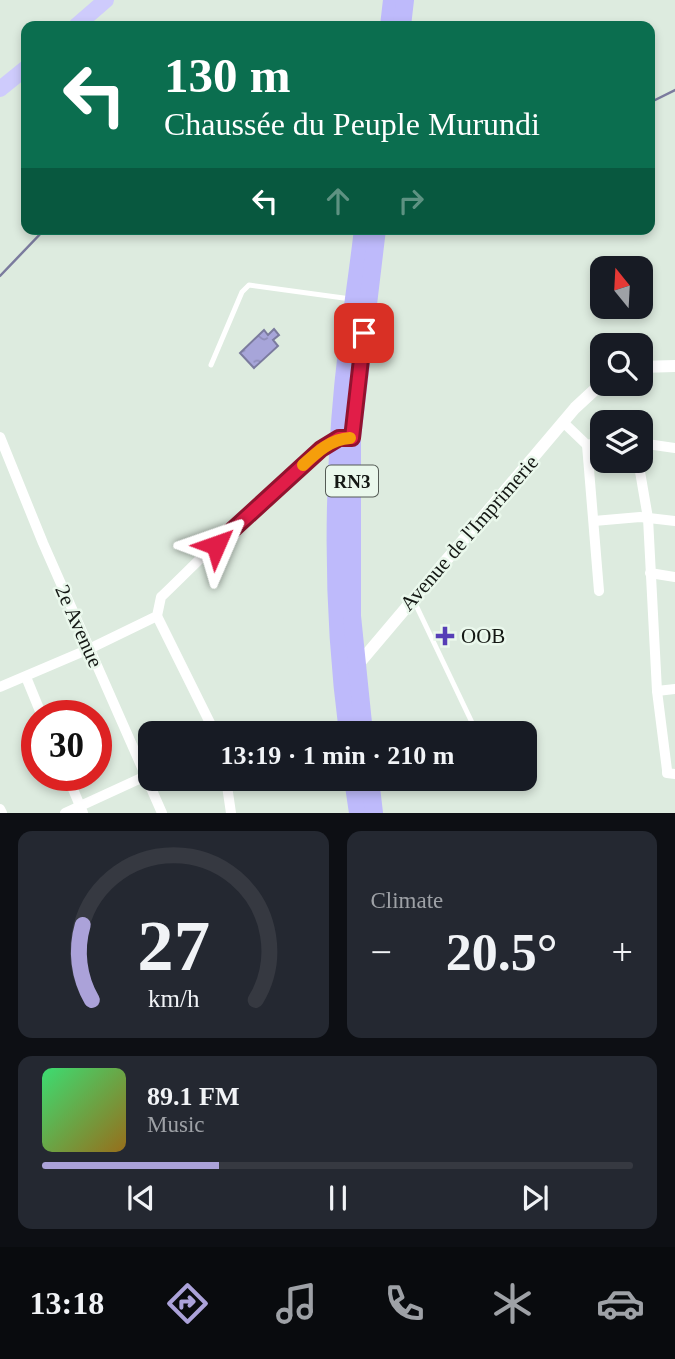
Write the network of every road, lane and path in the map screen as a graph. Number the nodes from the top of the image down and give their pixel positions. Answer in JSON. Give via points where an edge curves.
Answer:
{"nodes":[{"id":1,"x":106,"y":0,"type":"edge"},
{"id":2,"x":391,"y":0,"type":"edge"},
{"id":3,"x":405,"y":0,"type":"edge"},
{"id":4,"x":82,"y":21,"type":"edge"},
{"id":5,"x":389,"y":21,"type":"edge"},
{"id":6,"x":403,"y":21,"type":"edge"},
{"id":7,"x":21,"y":72,"type":"edge"},
{"id":8,"x":0,"y":89,"type":"edge"},
{"id":9,"x":362,"y":235,"type":"edge"},
{"id":10,"x":376,"y":235,"type":"edge"},
{"id":11,"x":354,"y":299,"type":"junction"},
{"id":12,"x":211,"y":365,"type":"dead end"},
{"id":13,"x":675,"y":366,"type":"edge"},
{"id":14,"x":653,"y":367,"type":"edge"},
{"id":15,"x":590,"y":395,"type":"edge"},
{"id":16,"x":564,"y":422,"type":"junction"},
{"id":17,"x":0,"y":437,"type":"edge"},
{"id":18,"x":345,"y":438,"type":"junction"},
{"id":19,"x":590,"y":444,"type":"edge"},
{"id":20,"x":653,"y":444,"type":"edge"},
{"id":21,"x":587,"y":445,"type":"junction"},
{"id":22,"x":675,"y":447,"type":"edge"},
{"id":23,"x":640,"y":473,"type":"edge"},
{"id":24,"x":648,"y":518,"type":"junction"},
{"id":25,"x":594,"y":521,"type":"junction"},
{"id":26,"x":675,"y":521,"type":"edge"},
{"id":27,"x":650,"y":573,"type":"junction"},
{"id":28,"x":675,"y":577,"type":"edge"},
{"id":29,"x":599,"y":591,"type":"dead end"},
{"id":30,"x":413,"y":598,"type":"junction"},
{"id":31,"x":157,"y":616,"type":"junction"},
{"id":32,"x":89,"y":649,"type":"junction"},
{"id":33,"x":355,"y":667,"type":"junction"},
{"id":34,"x":26,"y":677,"type":"junction"},
{"id":35,"x":0,"y":687,"type":"edge"},
{"id":36,"x":342,"y":687,"type":"junction"},
{"id":37,"x":675,"y":689,"type":"edge"},
{"id":38,"x":657,"y":691,"type":"junction"},
{"id":39,"x":35,"y":700,"type":"edge"},
{"id":40,"x":209,"y":721,"type":"edge"},
{"id":41,"x":346,"y":721,"type":"edge"},
{"id":42,"x":362,"y":721,"type":"edge"},
{"id":43,"x":471,"y":721,"type":"edge"},
{"id":44,"x":138,"y":754,"type":"edge"},
{"id":45,"x":675,"y":774,"type":"edge"},
{"id":46,"x":138,"y":780,"type":"edge"},
{"id":47,"x":73,"y":791,"type":"edge"},
{"id":48,"x":154,"y":791,"type":"edge"},
{"id":49,"x":228,"y":791,"type":"edge"},
{"id":50,"x":355,"y":791,"type":"edge"},
{"id":51,"x":371,"y":791,"type":"edge"},
{"id":52,"x":81,"y":810,"type":"edge"},
{"id":53,"x":65,"y":813,"type":"edge"},
{"id":54,"x":162,"y":813,"type":"edge"},
{"id":55,"x":231,"y":813,"type":"edge"},
{"id":56,"x":358,"y":813,"type":"edge"},
{"id":57,"x":374,"y":813,"type":"edge"}],
"edges":[{"from":1,"to":4,"type":"main road"},
{"from":2,"to":5,"type":"highway"},
{"from":3,"to":6,"type":"highway"},
{"from":7,"to":8,"type":"main road"},
{"from":9,"to":11,"type":"highway","number":"RN3"},
{"from":10,"to":18,"type":"highway","number":"RN3"},
{"from":11,"to":12,"type":"lane","via":[[249,285]]},
{"from":11,"to":18,"type":"highway","number":"RN3"},
{"from":13,"to":14,"type":"street"},
{"from":15,"to":16,"type":"street","name":"Avenue de l'Imprimerie"},
{"from":16,"to":21,"type":"street"},
{"from":16,"to":30,"type":"street","name":"Avenue de l'Imprimerie"},
{"from":17,"to":32,"type":"street","name":"2e Avenue"},
{"from":18,"to":31,"type":"street","via":[[321,449],[161,597]]},
{"from":18,"to":33,"type":"highway","number":"RN3"},
{"from":18,"to":36,"type":"highway","number":"RN3","via":[[336,618]]},
{"from":19,"to":21,"type":"street"},
{"from":20,"to":22,"type":"street"},
{"from":21,"to":25,"type":"street"},
{"from":23,"to":24,"type":"street"},
{"from":24,"to":25,"type":"street"},
{"from":24,"to":26,"type":"street"},
{"from":24,"to":27,"type":"street"},
{"from":25,"to":29,"type":"street"},
{"from":27,"to":28,"type":"street"},
{"from":27,"to":38,"type":"street"},
{"from":30,"to":33,"type":"street","name":"Avenue de l'Imprimerie"},
{"from":30,"to":43,"type":"lane"},
{"from":31,"to":32,"type":"street"},
{"from":31,"to":40,"type":"street"},
{"from":32,"to":34,"type":"street"},
{"from":32,"to":44,"type":"street","name":"2e Avenue"},
{"from":33,"to":36,"type":"street","name":"Avenue de l'Imprimerie"},
{"from":33,"to":42,"type":"highway","number":"RN3"},
{"from":34,"to":35,"type":"street"},
{"from":34,"to":39,"type":"street"},
{"from":36,"to":41,"type":"highway","number":"RN3"},
{"from":37,"to":38,"type":"street"},
{"from":38,"to":45,"type":"street","via":[[667,771]]},
{"from":46,"to":52,"type":"street"},
{"from":47,"to":52,"type":"street"},
{"from":48,"to":54,"type":"street","name":"2e Avenue"},
{"from":49,"to":55,"type":"street"},
{"from":50,"to":56,"type":"highway"},
{"from":51,"to":57,"type":"highway"},
{"from":52,"to":53,"type":"street"}]}
